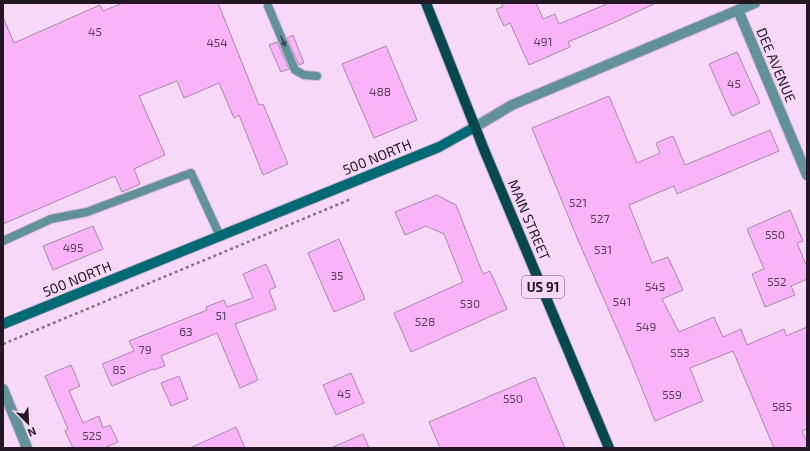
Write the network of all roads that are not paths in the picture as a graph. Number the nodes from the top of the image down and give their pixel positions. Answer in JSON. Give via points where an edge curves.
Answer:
{"nodes":[{"id":1,"x":426,"y":3,"type":"edge"},
{"id":2,"x":755,"y":3,"type":"edge"},
{"id":3,"x":268,"y":6,"type":"dead end"},
{"id":4,"x":738,"y":10,"type":"junction"},
{"id":5,"x":317,"y":76,"type":"dead end"},
{"id":6,"x":475,"y":127,"type":"junction"},
{"id":7,"x":807,"y":175,"type":"edge"},
{"id":8,"x":220,"y":236,"type":"junction"},
{"id":9,"x":3,"y":241,"type":"edge"},
{"id":10,"x":3,"y":324,"type":"edge"},
{"id":11,"x":3,"y":389,"type":"edge"},
{"id":12,"x":26,"y":448,"type":"edge"},
{"id":13,"x":609,"y":448,"type":"edge"}],
"edges":[{"from":1,"to":6,"type":"main road","name":"MAIN STREET","number":"US 91"},
{"from":2,"to":4,"type":"street","name":"500 NORTH"},
{"from":3,"to":5,"type":"lane","one_way":true,"via":[[295,70],[304,75]]},
{"from":4,"to":6,"type":"street","name":"500 NORTH","via":[[512,105]]},
{"from":4,"to":7,"type":"street","name":"DEE AVENUE"},
{"from":6,"to":8,"type":"street","name":"500 NORTH","via":[[439,147]]},
{"from":6,"to":13,"type":"main road","name":"MAIN STREET","number":"US 91"},
{"from":8,"to":9,"type":"lane","via":[[191,173],[87,212],[51,219]]},
{"from":8,"to":10,"type":"street","name":"500 NORTH"},
{"from":11,"to":12,"type":"street"}]}
